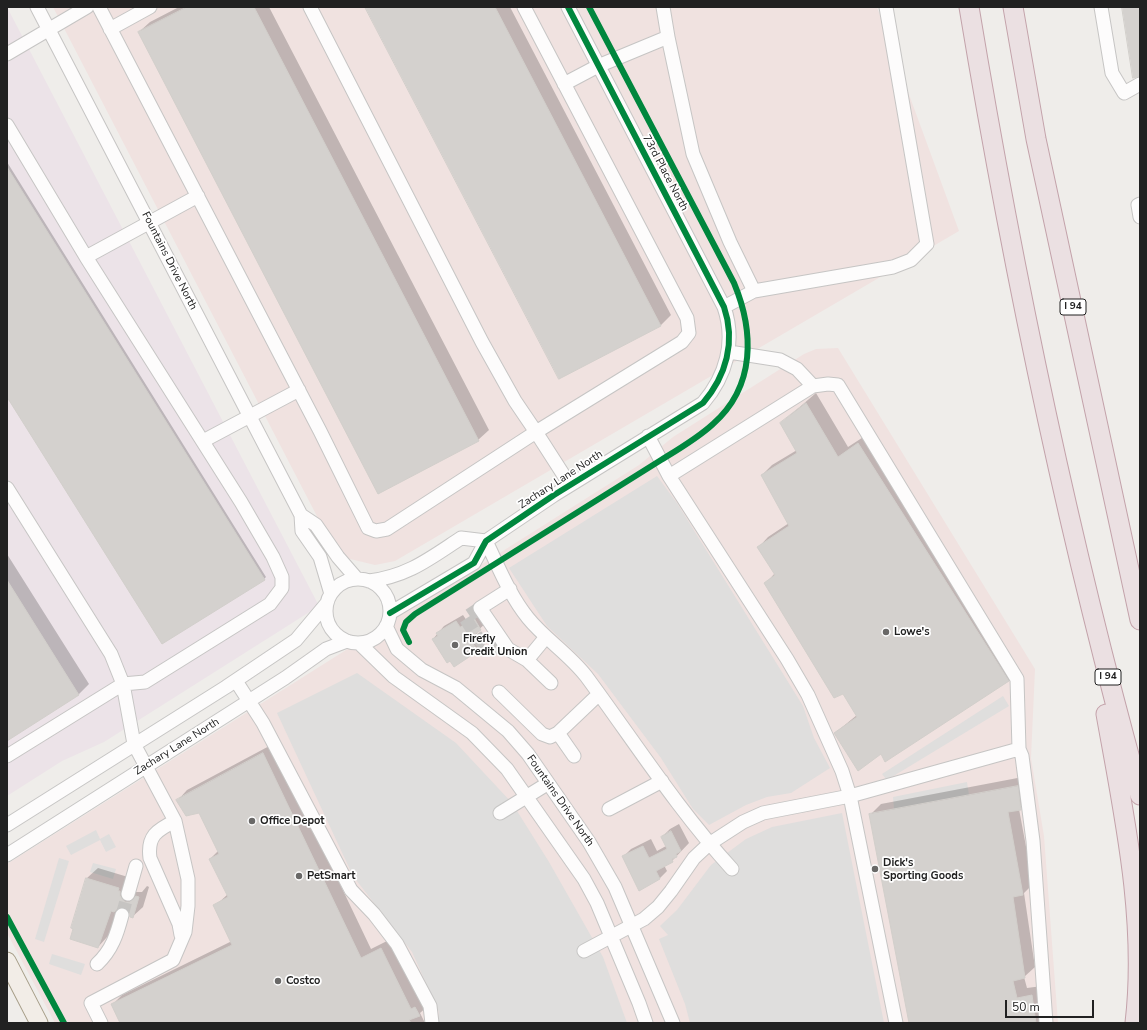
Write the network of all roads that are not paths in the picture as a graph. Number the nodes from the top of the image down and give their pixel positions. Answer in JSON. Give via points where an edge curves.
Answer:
{"nodes":[{"id":1,"x":37,"y":7,"type":"edge"},
{"id":2,"x":87,"y":7,"type":"edge"},
{"id":3,"x":99,"y":7,"type":"edge"},
{"id":4,"x":150,"y":7,"type":"edge"},
{"id":5,"x":310,"y":7,"type":"edge"},
{"id":6,"x":524,"y":7,"type":"edge"},
{"id":7,"x":568,"y":7,"type":"edge"},
{"id":8,"x":663,"y":7,"type":"edge"},
{"id":9,"x":886,"y":7,"type":"edge"},
{"id":10,"x":969,"y":7,"type":"edge"},
{"id":11,"x":1013,"y":7,"type":"edge"},
{"id":12,"x":1101,"y":7,"type":"edge"},
{"id":13,"x":110,"y":29,"type":"junction"},
{"id":14,"x":48,"y":30,"type":"junction"},
{"id":15,"x":668,"y":37,"type":"junction"},
{"id":16,"x":7,"y":54,"type":"edge"},
{"id":17,"x":598,"y":66,"type":"junction"},
{"id":18,"x":564,"y":84,"type":"junction"},
{"id":19,"x":1140,"y":84,"type":"edge"},
{"id":20,"x":7,"y":125,"type":"edge"},
{"id":21,"x":198,"y":196,"type":"junction"},
{"id":22,"x":1140,"y":204,"type":"edge"},
{"id":23,"x":1140,"y":217,"type":"edge"},
{"id":24,"x":150,"y":223,"type":"junction"},
{"id":25,"x":86,"y":257,"type":"junction"},
{"id":26,"x":754,"y":291,"type":"junction"},
{"id":27,"x":724,"y":307,"type":"junction"},
{"id":28,"x":729,"y":352,"type":"junction"},
{"id":29,"x":813,"y":386,"type":"junction"},
{"id":30,"x":299,"y":390,"type":"junction"},
{"id":31,"x":250,"y":417,"type":"junction"},
{"id":32,"x":536,"y":432,"type":"junction"},
{"id":33,"x":648,"y":436,"type":"junction"},
{"id":34,"x":203,"y":441,"type":"junction"},
{"id":35,"x":668,"y":476,"type":"junction"},
{"id":36,"x":570,"y":485,"type":"junction"},
{"id":37,"x":7,"y":488,"type":"edge"},
{"id":38,"x":301,"y":515,"type":"junction"},
{"id":39,"x":486,"y":541,"type":"junction"},
{"id":40,"x":1078,"y":559,"type":"junction"},
{"id":41,"x":363,"y":580,"type":"junction"},
{"id":42,"x":510,"y":589,"type":"junction"},
{"id":43,"x":329,"y":598,"type":"junction"},
{"id":44,"x":390,"y":613,"type":"junction"},
{"id":45,"x":1139,"y":613,"type":"edge"},
{"id":46,"x":386,"y":626,"type":"junction"},
{"id":47,"x":546,"y":636,"type":"junction"},
{"id":48,"x":353,"y":642,"type":"junction"},
{"id":49,"x":526,"y":660,"type":"junction"},
{"id":50,"x":236,"y":680,"type":"junction"},
{"id":51,"x":551,"y":683,"type":"dead end"},
{"id":52,"x":123,"y":684,"type":"junction"},
{"id":53,"x":499,"y":692,"type":"dead end"},
{"id":54,"x":599,"y":694,"type":"junction"},
{"id":55,"x":248,"y":701,"type":"junction"},
{"id":56,"x":558,"y":733,"type":"junction"},
{"id":57,"x":134,"y":744,"type":"junction"},
{"id":58,"x":1019,"y":749,"type":"junction"},
{"id":59,"x":7,"y":756,"type":"edge"},
{"id":60,"x":574,"y":756,"type":"dead end"},
{"id":61,"x":147,"y":766,"type":"junction"},
{"id":62,"x":662,"y":781,"type":"junction"},
{"id":63,"x":547,"y":784,"type":"junction"},
{"id":64,"x":1140,"y":795,"type":"edge"},
{"id":65,"x":850,"y":796,"type":"junction"},
{"id":66,"x":528,"y":797,"type":"junction"},
{"id":67,"x":609,"y":809,"type":"dead end"},
{"id":68,"x":500,"y":813,"type":"dead end"},
{"id":69,"x":175,"y":821,"type":"junction"},
{"id":70,"x":7,"y":825,"type":"edge"},
{"id":71,"x":709,"y":844,"type":"junction"},
{"id":72,"x":7,"y":855,"type":"edge"},
{"id":73,"x":136,"y":866,"type":"dead end"},
{"id":74,"x":732,"y":869,"type":"dead end"},
{"id":75,"x":128,"y":894,"type":"tunnel mouth"},
{"id":76,"x":122,"y":915,"type":"tunnel mouth"},
{"id":77,"x":632,"y":926,"type":"junction"},
{"id":78,"x":612,"y":936,"type":"junction"},
{"id":79,"x":182,"y":941,"type":"junction"},
{"id":80,"x":584,"y":951,"type":"dead end"},
{"id":81,"x":7,"y":961,"type":"edge"},
{"id":82,"x":97,"y":964,"type":"dead end"},
{"id":83,"x":39,"y":1023,"type":"edge"},
{"id":84,"x":101,"y":1023,"type":"edge"},
{"id":85,"x":432,"y":1023,"type":"edge"},
{"id":86,"x":646,"y":1023,"type":"edge"},
{"id":87,"x":673,"y":1023,"type":"edge"},
{"id":88,"x":896,"y":1023,"type":"edge"},
{"id":89,"x":1046,"y":1023,"type":"edge"},
{"id":90,"x":1135,"y":1023,"type":"edge"}],
"edges":[{"from":1,"to":14,"type":"street","name":"Fountains Drive North"},
{"from":2,"to":14,"type":"street"},
{"from":3,"to":13,"type":"street"},
{"from":4,"to":13,"type":"street"},
{"from":5,"to":32,"type":"street","via":[[482,342]]},
{"from":6,"to":18,"type":"street"},
{"from":7,"to":17,"type":"street","name":"73rd Place North"},
{"from":8,"to":15,"type":"street"},
{"from":9,"to":26,"type":"street","via":[[927,244],[911,260],[893,267]]},
{"from":10,"to":40,"type":"highway","number":"I 94","via":[[992,147]]},
{"from":11,"to":45,"type":"highway","number":"I 94","via":[[1036,138]]},
{"from":12,"to":19,"type":"street","via":[[1112,73],[1124,93]]},
{"from":13,"to":21,"type":"street"},
{"from":14,"to":16,"type":"street"},
{"from":14,"to":24,"type":"street","name":"Fountains Drive North"},
{"from":15,"to":17,"type":"street"},
{"from":15,"to":26,"type":"street","via":[[693,154]]},
{"from":17,"to":18,"type":"street"},
{"from":17,"to":27,"type":"street","name":"73rd Place North"},
{"from":18,"to":32,"type":"street","via":[[687,318],[688,333],[682,342]]},
{"from":20,"to":25,"type":"street"},
{"from":21,"to":24,"type":"street"},
{"from":21,"to":30,"type":"street"},
{"from":22,"to":23,"type":"street"},
{"from":24,"to":25,"type":"street"},
{"from":24,"to":31,"type":"street","name":"Fountains Drive North"},
{"from":25,"to":34,"type":"street"},
{"from":26,"to":27,"type":"street"},
{"from":27,"to":28,"type":"street","name":"73rd Place North"},
{"from":28,"to":29,"type":"street","via":[[780,360],[797,369]]},
{"from":28,"to":33,"type":"street","name":"Zachary Lane North","via":[[715,390],[703,404]]},
{"from":29,"to":35,"type":"street"},
{"from":29,"to":58,"type":"street","via":[[838,385],[1017,679]]},
{"from":30,"to":31,"type":"street"},
{"from":30,"to":32,"type":"street","via":[[368,528],[376,531],[387,529]]},
{"from":31,"to":34,"type":"street"},
{"from":31,"to":38,"type":"street","name":"Fountains Drive North"},
{"from":32,"to":36,"type":"street"},
{"from":33,"to":35,"type":"street"},
{"from":33,"to":36,"type":"street","name":"Zachary Lane North"},
{"from":34,"to":52,"type":"street","via":[[273,558],[282,577],[282,588],[270,604],[145,682]]},
{"from":35,"to":65,"type":"street","via":[[788,659],[808,695],[842,771]]},
{"from":36,"to":39,"type":"street","name":"Zachary Lane North"},
{"from":37,"to":52,"type":"street","via":[[111,654]]},
{"from":38,"to":41,"type":"street","name":"Fountains Drive North","via":[[316,525],[338,557]]},
{"from":38,"to":43,"type":"street","name":"Fountains Drive North","via":[[302,532],[320,557]]},
{"from":39,"to":41,"type":"street","via":[[461,538],[416,568],[397,576]]},
{"from":39,"to":42,"type":"street"},
{"from":39,"to":44,"type":"street","name":"Zachary Lane North","via":[[474,563]]},
{"from":40,"to":64,"type":"highway","number":"I 94"},
{"from":40,"to":90,"type":"highway","via":[[1135,884],[1140,944]]},
{"from":41,"to":43,"type":"street","via":[[347,581],[338,586]]},
{"from":41,"to":44,"type":"street","via":[[378,586],[385,594]]},
{"from":42,"to":47,"type":"street","via":[[528,618]]},
{"from":42,"to":49,"type":"street","via":[[480,608],[508,649]]},
{"from":43,"to":48,"type":"street","via":[[326,612],[330,626],[339,636]]},
{"from":43,"to":50,"type":"street","via":[[296,640]]},
{"from":44,"to":46,"type":"street"},
{"from":46,"to":48,"type":"street","via":[[375,638]]},
{"from":46,"to":63,"type":"street","name":"Fountains Drive North","via":[[397,649],[422,670],[456,688],[508,731],[528,754]]},
{"from":47,"to":49,"type":"street"},
{"from":47,"to":54,"type":"street","via":[[581,670]]},
{"from":48,"to":55,"type":"street","name":"Zachary Lane North","via":[[326,649]]},
{"from":48,"to":66,"type":"street","via":[[394,677],[472,733],[507,769]]},
{"from":49,"to":51,"type":"street"},
{"from":50,"to":55,"type":"street"},
{"from":50,"to":57,"type":"street"},
{"from":52,"to":57,"type":"street"},
{"from":52,"to":59,"type":"street"},
{"from":53,"to":56,"type":"street","via":[[542,734],[550,737]]},
{"from":54,"to":56,"type":"street"},
{"from":54,"to":62,"type":"street"},
{"from":55,"to":61,"type":"street","name":"Zachary Lane North"},
{"from":55,"to":85,"type":"street","via":[[263,723],[352,890],[397,944],[430,1006]]},
{"from":56,"to":60,"type":"street"},
{"from":57,"to":61,"type":"street"},
{"from":57,"to":70,"type":"street"},
{"from":58,"to":65,"type":"street"},
{"from":58,"to":89,"type":"street","via":[[1033,841]]},
{"from":61,"to":69,"type":"street"},
{"from":61,"to":72,"type":"street","name":"Zachary Lane North"},
{"from":62,"to":67,"type":"street"},
{"from":62,"to":71,"type":"street"},
{"from":63,"to":66,"type":"street"},
{"from":63,"to":77,"type":"street","name":"Fountains Drive North","via":[[589,842],[615,887]]},
{"from":65,"to":71,"type":"street","via":[[763,813],[743,822]]},
{"from":65,"to":88,"type":"street"},
{"from":66,"to":68,"type":"street"},
{"from":66,"to":78,"type":"street","via":[[584,879]]},
{"from":69,"to":79,"type":"street","via":[[188,879],[188,906]]},
{"from":69,"to":79,"type":"street","via":[[160,828],[152,838],[149,848],[150,858],[179,924]]},
{"from":71,"to":74,"type":"street"},
{"from":71,"to":77,"type":"street","via":[[694,858],[658,907]]},
{"from":73,"to":75,"type":"street"},
{"from":76,"to":82,"type":"street","via":[[110,950]]},
{"from":77,"to":78,"type":"street"},
{"from":77,"to":87,"type":"street","name":"Fountains Drive North"},
{"from":78,"to":80,"type":"street"},
{"from":78,"to":86,"type":"street"},
{"from":79,"to":84,"type":"street","via":[[173,960],[91,1003]]},
{"from":81,"to":83,"type":"main road"}]}
